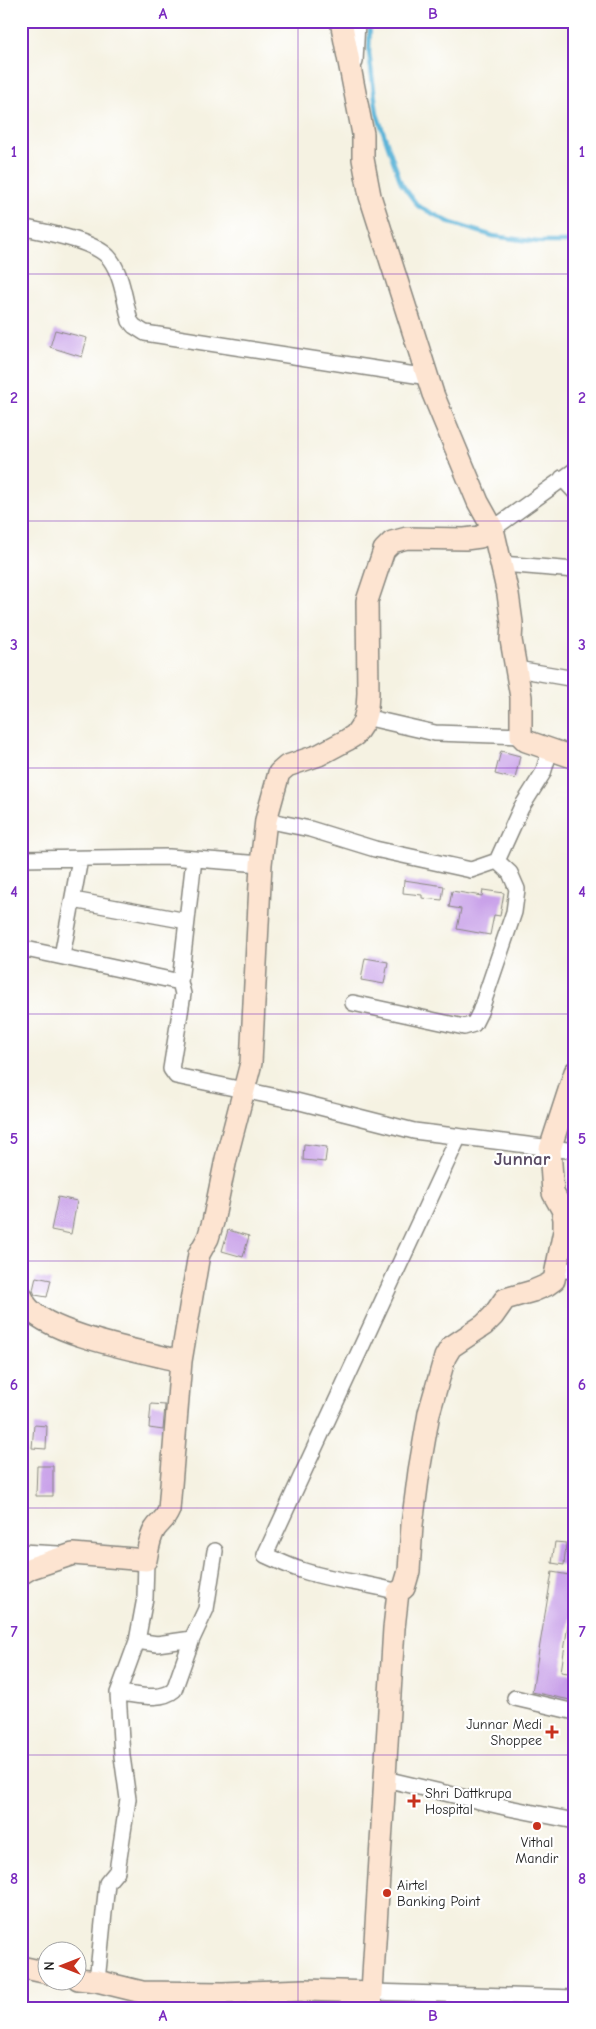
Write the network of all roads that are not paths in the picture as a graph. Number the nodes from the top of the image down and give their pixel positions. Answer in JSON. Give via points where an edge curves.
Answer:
{"nodes":[{"id":1,"x":341,"y":21,"type":"edge"},
{"id":2,"x":357,"y":21,"type":"edge"},
{"id":3,"x":354,"y":86,"type":"junction"},
{"id":4,"x":21,"y":227,"type":"edge"},
{"id":5,"x":428,"y":377,"type":"junction"},
{"id":6,"x":568,"y":474,"type":"edge"},
{"id":7,"x":575,"y":492,"type":"edge"},
{"id":8,"x":493,"y":529,"type":"junction"},
{"id":9,"x":501,"y":564,"type":"junction"},
{"id":10,"x":575,"y":570,"type":"edge"},
{"id":11,"x":517,"y":669,"type":"junction"},
{"id":12,"x":575,"y":679,"type":"edge"},
{"id":13,"x":366,"y":717,"type":"junction"},
{"id":14,"x":521,"y":736,"type":"junction"},
{"id":15,"x":550,"y":750,"type":"junction"},
{"id":16,"x":575,"y":758,"type":"edge"},
{"id":17,"x":266,"y":820,"type":"junction"},
{"id":18,"x":21,"y":859,"type":"edge"},
{"id":19,"x":80,"y":859,"type":"junction"},
{"id":20,"x":194,"y":859,"type":"junction"},
{"id":21,"x":497,"y":861,"type":"junction"},
{"id":22,"x":261,"y":864,"type":"junction"},
{"id":23,"x":73,"y":900,"type":"junction"},
{"id":24,"x":187,"y":921,"type":"junction"},
{"id":25,"x":21,"y":948,"type":"edge"},
{"id":26,"x":62,"y":956,"type":"junction"},
{"id":27,"x":180,"y":982,"type":"junction"},
{"id":28,"x":353,"y":1003,"type":"dead end"},
{"id":29,"x":575,"y":1072,"type":"edge"},
{"id":30,"x":244,"y":1091,"type":"junction"},
{"id":31,"x":458,"y":1138,"type":"junction"},
{"id":32,"x":550,"y":1150,"type":"junction"},
{"id":33,"x":575,"y":1151,"type":"edge"},
{"id":34,"x":565,"y":1270,"type":"edge"},
{"id":35,"x":23,"y":1303,"type":"edge"},
{"id":36,"x":181,"y":1360,"type":"junction"},
{"id":37,"x":216,"y":1551,"type":"dead end"},
{"id":38,"x":21,"y":1552,"type":"edge"},
{"id":39,"x":73,"y":1554,"type":"junction"},
{"id":40,"x":146,"y":1560,"type":"junction"},
{"id":41,"x":21,"y":1574,"type":"edge"},
{"id":42,"x":398,"y":1592,"type":"junction"},
{"id":43,"x":192,"y":1639,"type":"junction"},
{"id":44,"x":137,"y":1641,"type":"junction"},
{"id":45,"x":118,"y":1693,"type":"junction"},
{"id":46,"x":515,"y":1698,"type":"dead end"},
{"id":47,"x":575,"y":1712,"type":"edge"},
{"id":48,"x":385,"y":1779,"type":"junction"},
{"id":49,"x":575,"y":1821,"type":"edge"},
{"id":50,"x":21,"y":1968,"type":"edge"},
{"id":51,"x":38,"y":1972,"type":"edge"},
{"id":52,"x":88,"y":1975,"type":"edge"},
{"id":53,"x":88,"y":1980,"type":"edge"},
{"id":54,"x":575,"y":1998,"type":"edge"},
{"id":55,"x":372,"y":2000,"type":"edge"}],
"edges":[{"from":1,"to":3,"type":"street"},
{"from":2,"to":3,"type":"street"},
{"from":3,"to":5,"type":"street","via":[[370,196]]},
{"from":4,"to":5,"type":"street","via":[[103,251],[117,273],[130,321],[145,332]]},
{"from":5,"to":8,"type":"street","via":[[478,502]]},
{"from":6,"to":7,"type":"street"},
{"from":6,"to":8,"type":"street"},
{"from":8,"to":9,"type":"street"},
{"from":8,"to":13,"type":"street","via":[[480,537],[465,539],[407,538],[392,542],[384,550],[367,601]]},
{"from":9,"to":10,"type":"street"},
{"from":9,"to":11,"type":"street"},
{"from":11,"to":12,"type":"street"},
{"from":11,"to":14,"type":"street"},
{"from":13,"to":14,"type":"street","via":[[435,733]]},
{"from":13,"to":17,"type":"street","via":[[355,735],[319,755],[287,766],[279,774]]},
{"from":14,"to":15,"type":"street"},
{"from":15,"to":16,"type":"street"},
{"from":15,"to":21,"type":"street","via":[[543,773],[521,808]]},
{"from":17,"to":21,"type":"street","via":[[310,829],[374,849],[471,870]]},
{"from":17,"to":22,"type":"street"},
{"from":18,"to":19,"type":"street"},
{"from":19,"to":20,"type":"street"},
{"from":19,"to":23,"type":"street"},
{"from":20,"to":22,"type":"street"},
{"from":20,"to":24,"type":"street"},
{"from":21,"to":28,"type":"street","via":[[510,873],[517,889],[514,912],[474,1024],[464,1027]]},
{"from":22,"to":30,"type":"street","via":[[255,1012],[251,1064]]},
{"from":23,"to":24,"type":"street"},
{"from":23,"to":26,"type":"street"},
{"from":24,"to":27,"type":"street"},
{"from":25,"to":26,"type":"street"},
{"from":26,"to":27,"type":"street"},
{"from":27,"to":30,"type":"street","via":[[183,994],[171,1069],[176,1076]]},
{"from":29,"to":32,"type":"street"},
{"from":30,"to":31,"type":"street","via":[[414,1131]]},
{"from":30,"to":36,"type":"street","via":[[213,1222],[199,1254]]},
{"from":31,"to":32,"type":"street"},
{"from":31,"to":42,"type":"street","via":[[265,1555],[304,1571]]},
{"from":32,"to":33,"type":"street"},
{"from":32,"to":34,"type":"street","via":[[552,1194],[562,1209],[564,1219]]},
{"from":34,"to":42,"type":"street","via":[[547,1285],[505,1298],[484,1325],[451,1347],[444,1357],[419,1471],[409,1571],[404,1588]]},
{"from":35,"to":36,"type":"street","via":[[40,1317],[74,1334]]},
{"from":36,"to":40,"type":"street","via":[[169,1510],[152,1535]]},
{"from":37,"to":43,"type":"street","via":[[206,1609]]},
{"from":38,"to":39,"type":"street"},
{"from":39,"to":40,"type":"street"},
{"from":39,"to":41,"type":"street"},
{"from":40,"to":44,"type":"street","via":[[145,1598]]},
{"from":42,"to":48,"type":"street"},
{"from":43,"to":44,"type":"street","via":[[157,1644]]},
{"from":43,"to":45,"type":"street","via":[[174,1690],[168,1695]]},
{"from":44,"to":45,"type":"street"},
{"from":45,"to":52,"type":"street","via":[[128,1799],[117,1871],[108,1883]]},
{"from":46,"to":47,"type":"street"},
{"from":48,"to":49,"type":"street"},
{"from":48,"to":55,"type":"street"},
{"from":50,"to":51,"type":"street"},
{"from":53,"to":55,"type":"street","via":[[142,1992],[296,1990]]},
{"from":54,"to":55,"type":"street"}]}
